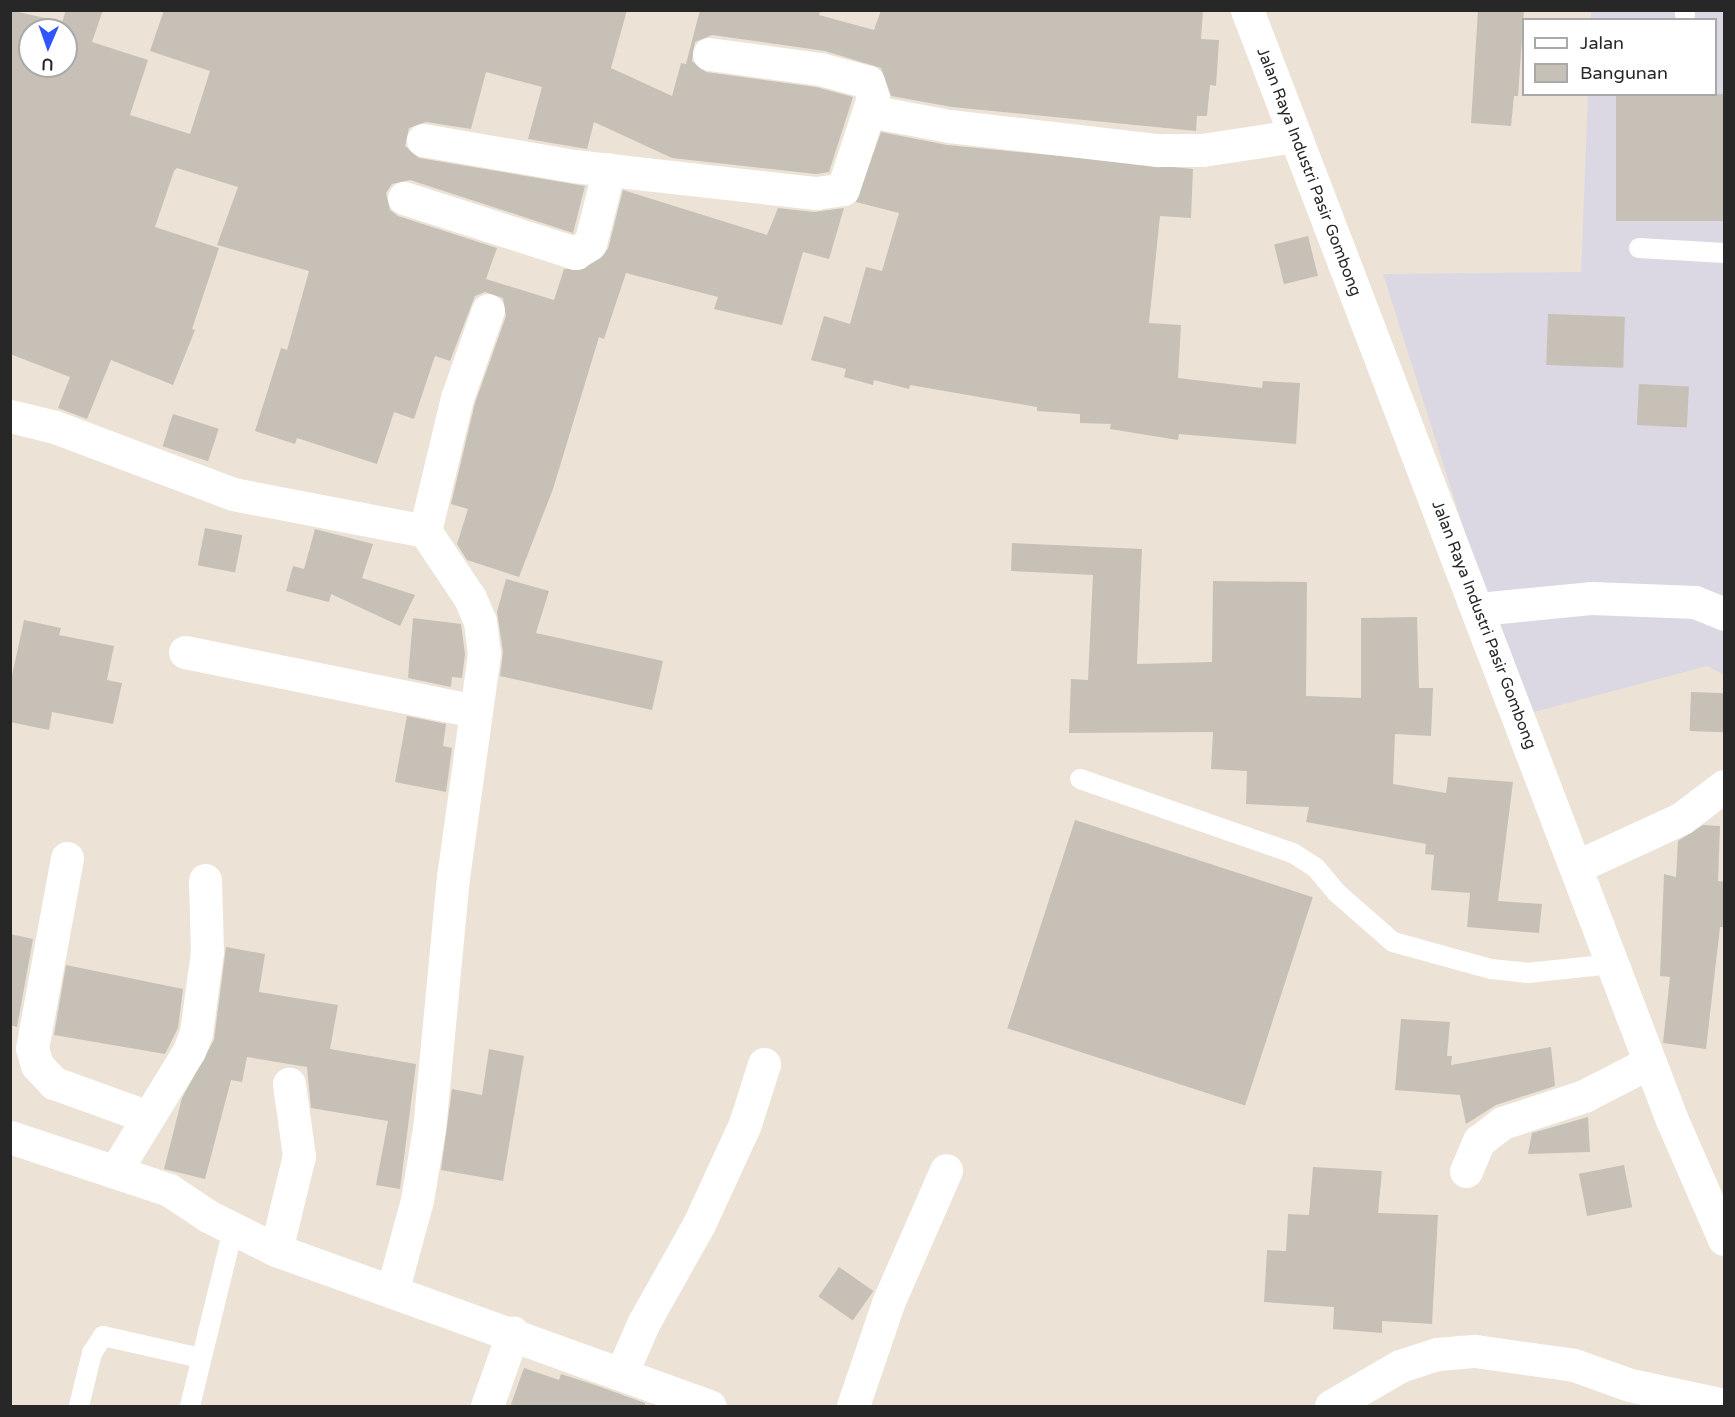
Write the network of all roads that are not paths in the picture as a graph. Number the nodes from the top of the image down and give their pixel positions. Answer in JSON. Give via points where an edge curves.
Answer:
{"nodes":[{"id":1,"x":1247,"y":10,"type":"edge"},
{"id":2,"x":709,"y":54,"type":"dead end"},
{"id":3,"x":869,"y":111,"type":"junction"},
{"id":4,"x":1295,"y":136,"type":"junction"},
{"id":5,"x":423,"y":140,"type":"dead end"},
{"id":6,"x":609,"y":169,"type":"junction"},
{"id":7,"x":404,"y":198,"type":"dead end"},
{"id":8,"x":1639,"y":248,"type":"dead end"},
{"id":9,"x":1725,"y":253,"type":"edge"},
{"id":10,"x":488,"y":310,"type":"dead end"},
{"id":11,"x":10,"y":416,"type":"edge"},
{"id":12,"x":425,"y":531,"type":"junction"},
{"id":13,"x":1479,"y":609,"type":"junction"},
{"id":14,"x":1725,"y":614,"type":"edge"},
{"id":15,"x":185,"y":652,"type":"dead end"},
{"id":16,"x":476,"y":711,"type":"junction"},
{"id":17,"x":1080,"y":779,"type":"dead end"},
{"id":18,"x":1725,"y":786,"type":"edge"},
{"id":19,"x":67,"y":858,"type":"dead end"},
{"id":20,"x":1576,"y":867,"type":"junction"},
{"id":21,"x":205,"y":879,"type":"dead end"},
{"id":22,"x":1613,"y":964,"type":"junction"},
{"id":23,"x":1650,"y":1062,"type":"junction"},
{"id":24,"x":764,"y":1064,"type":"dead end"},
{"id":25,"x":289,"y":1084,"type":"dead end"},
{"id":26,"x":148,"y":1117,"type":"junction"},
{"id":27,"x":10,"y":1137,"type":"edge"},
{"id":28,"x":116,"y":1170,"type":"junction"},
{"id":29,"x":946,"y":1170,"type":"dead end"},
{"id":30,"x":1466,"y":1171,"type":"dead end"},
{"id":31,"x":233,"y":1229,"type":"junction"},
{"id":32,"x":1725,"y":1239,"type":"edge"},
{"id":33,"x":276,"y":1250,"type":"junction"},
{"id":34,"x":392,"y":1292,"type":"junction"},
{"id":35,"x":513,"y":1332,"type":"junction"},
{"id":36,"x":201,"y":1358,"type":"junction"},
{"id":37,"x":622,"y":1372,"type":"junction"},
{"id":38,"x":659,"y":1398,"type":"edge"},
{"id":39,"x":1725,"y":1405,"type":"edge"},
{"id":40,"x":79,"y":1407,"type":"edge"},
{"id":41,"x":190,"y":1407,"type":"edge"},
{"id":42,"x":487,"y":1407,"type":"edge"},
{"id":43,"x":710,"y":1407,"type":"edge"},
{"id":44,"x":853,"y":1407,"type":"edge"},
{"id":45,"x":1331,"y":1407,"type":"edge"}],
"edges":[{"from":1,"to":4,"type":"street","name":"Jalan Raya Industri Pasir Gombong"},
{"from":2,"to":3,"type":"street","via":[[853,77],[872,89]]},
{"from":3,"to":4,"type":"street","via":[[949,126],[1158,150],[1202,150]]},
{"from":3,"to":6,"type":"street","via":[[849,180],[833,192]]},
{"from":4,"to":13,"type":"street","name":"Jalan Raya Industri Pasir Gombong"},
{"from":5,"to":6,"type":"street"},
{"from":6,"to":7,"type":"street","via":[[590,244],[575,253],[472,216]]},
{"from":8,"to":9,"type":"lane"},
{"from":10,"to":12,"type":"street","via":[[458,398]]},
{"from":11,"to":12,"type":"street","via":[[55,427],[233,494]]},
{"from":12,"to":16,"type":"street","via":[[480,621],[483,654]]},
{"from":13,"to":14,"type":"street","via":[[1592,598],[1695,602]]},
{"from":13,"to":20,"type":"street","name":"Jalan Raya Industri Pasir Gombong"},
{"from":15,"to":16,"type":"street"},
{"from":16,"to":34,"type":"street","via":[[453,876],[429,1129],[417,1200]]},
{"from":17,"to":22,"type":"lane","via":[[1293,852],[1316,868],[1337,893],[1393,942],[1491,969],[1527,973]]},
{"from":18,"to":20,"type":"street","via":[[1682,818]]},
{"from":19,"to":26,"type":"street","via":[[32,1048],[37,1065],[54,1083]]},
{"from":20,"to":22,"type":"street","name":"Jalan Raya Industri Pasir Gombong"},
{"from":21,"to":26,"type":"street","via":[[203,921],[207,952],[195,1033],[189,1052]]},
{"from":22,"to":23,"type":"street","name":"Jalan Raya Industri Pasir Gombong"},
{"from":23,"to":30,"type":"street","via":[[1584,1096],[1502,1123],[1479,1141]]},
{"from":23,"to":32,"type":"street","name":"Jalan Raya Industri Pasir Gombong"},
{"from":24,"to":37,"type":"street","via":[[745,1124],[704,1214]]},
{"from":25,"to":33,"type":"street","via":[[299,1156]]},
{"from":26,"to":28,"type":"street"},
{"from":27,"to":28,"type":"street"},
{"from":28,"to":31,"type":"street","via":[[169,1191]]},
{"from":29,"to":44,"type":"street","via":[[888,1304]]},
{"from":31,"to":33,"type":"street"},
{"from":31,"to":36,"type":"lane"},
{"from":33,"to":34,"type":"street"},
{"from":34,"to":35,"type":"street"},
{"from":35,"to":37,"type":"street"},
{"from":35,"to":42,"type":"street"},
{"from":36,"to":40,"type":"lane","via":[[103,1336],[92,1353]]},
{"from":36,"to":41,"type":"lane"},
{"from":37,"to":38,"type":"street"},
{"from":38,"to":43,"type":"street"},
{"from":39,"to":45,"type":"street","via":[[1630,1385],[1574,1365],[1475,1351],[1438,1354],[1400,1366]]}]}
